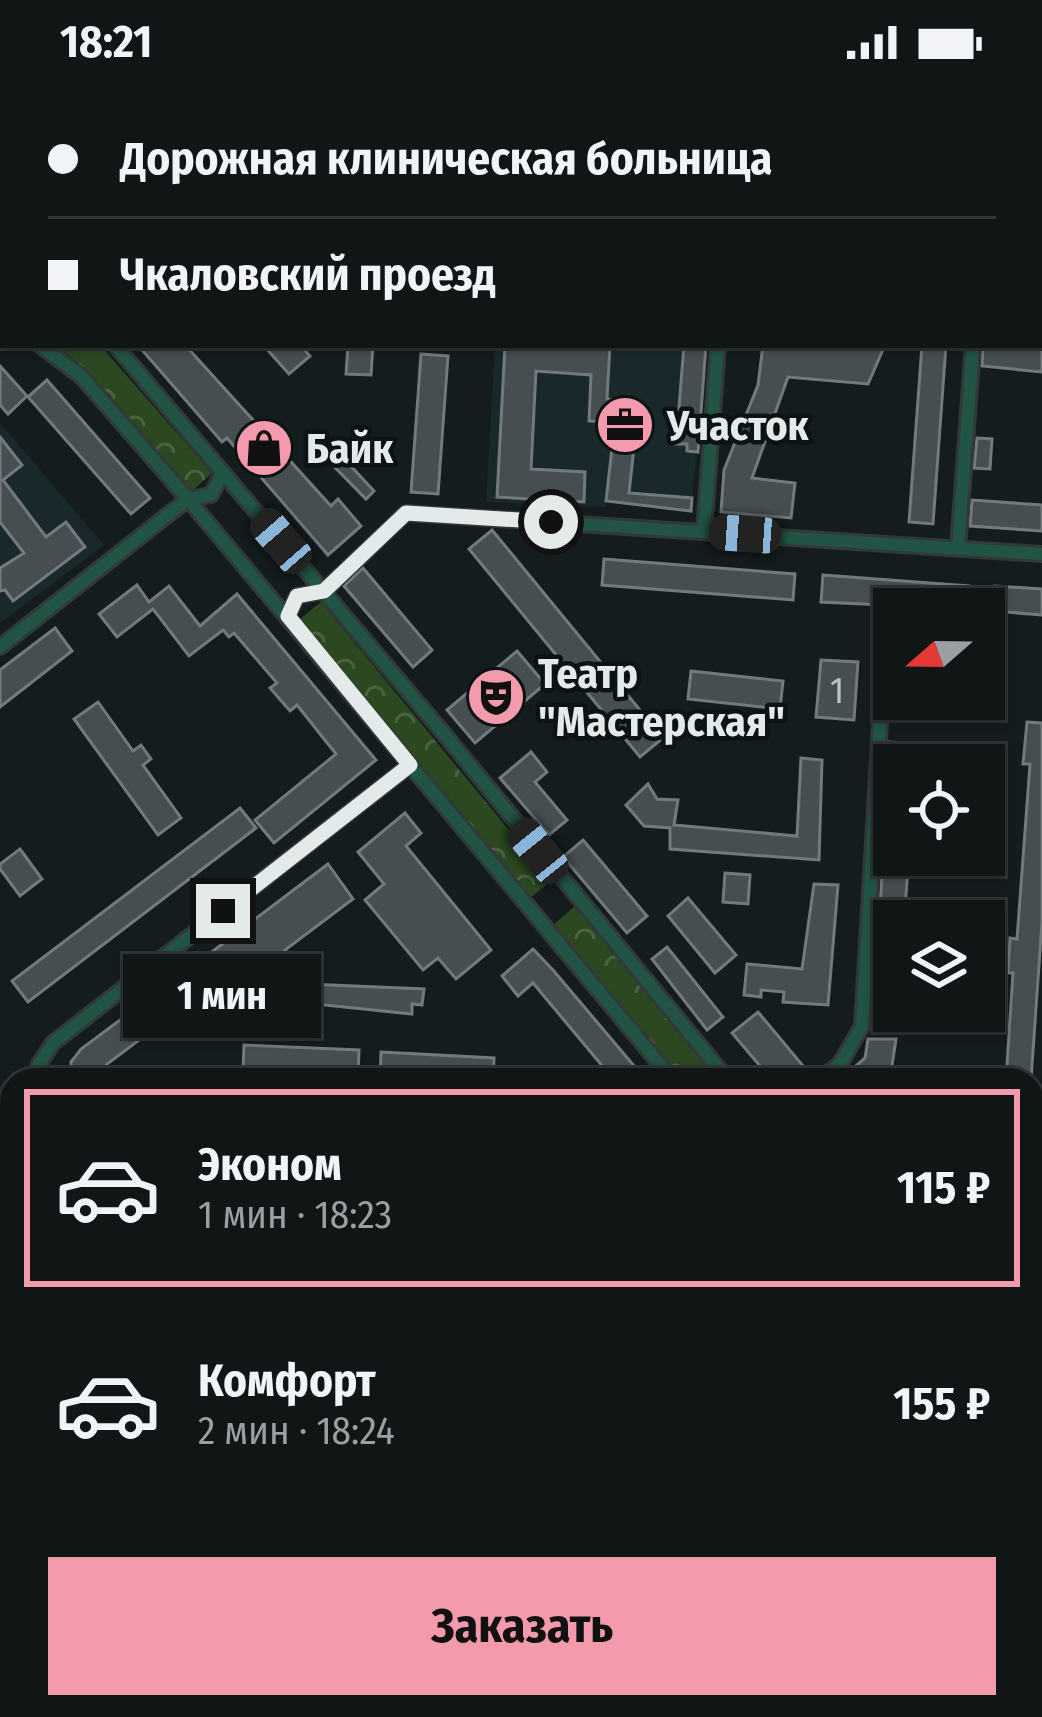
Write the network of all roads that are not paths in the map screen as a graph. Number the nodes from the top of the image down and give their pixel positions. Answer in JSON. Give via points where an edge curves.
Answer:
{"nodes":[{"id":1,"x":44,"y":348,"type":"edge"},
{"id":2,"x":117,"y":348,"type":"edge"},
{"id":3,"x":718,"y":348,"type":"edge"},
{"id":4,"x":973,"y":348,"type":"edge"},
{"id":5,"x":222,"y":474,"type":"junction"},
{"id":6,"x":188,"y":499,"type":"junction"},
{"id":7,"x":704,"y":531,"type":"junction"},
{"id":8,"x":958,"y":548,"type":"junction"},
{"id":9,"x":1042,"y":554,"type":"edge"},
{"id":10,"x":324,"y":591,"type":"junction"},
{"id":11,"x":288,"y":616,"type":"junction"},
{"id":12,"x":0,"y":647,"type":"edge"},
{"id":13,"x":880,"y":720,"type":"edge"},
{"id":14,"x":410,"y":765,"type":"junction"},
{"id":15,"x":38,"y":1068,"type":"edge"},
{"id":16,"x":663,"y":1068,"type":"edge"},
{"id":17,"x":718,"y":1068,"type":"edge"},
{"id":18,"x":834,"y":1068,"type":"edge"}],
"edges":[{"from":1,"to":6,"type":"street","via":[[82,377]]},
{"from":2,"to":5,"type":"street"},
{"from":3,"to":7,"type":"street"},
{"from":4,"to":8,"type":"street"},
{"from":5,"to":6,"type":"street","via":[[211,495]]},
{"from":5,"to":10,"type":"street"},
{"from":6,"to":11,"type":"street"},
{"from":6,"to":12,"type":"street"},
{"from":7,"to":8,"type":"street"},
{"from":7,"to":10,"type":"street","via":[[406,513]]},
{"from":8,"to":9,"type":"street"},
{"from":10,"to":11,"type":"street","via":[[297,596]]},
{"from":10,"to":17,"type":"street"},
{"from":11,"to":14,"type":"street"},
{"from":13,"to":18,"type":"street","via":[[862,1026]]},
{"from":14,"to":15,"type":"street","via":[[53,1043]]},
{"from":14,"to":16,"type":"street"}]}
